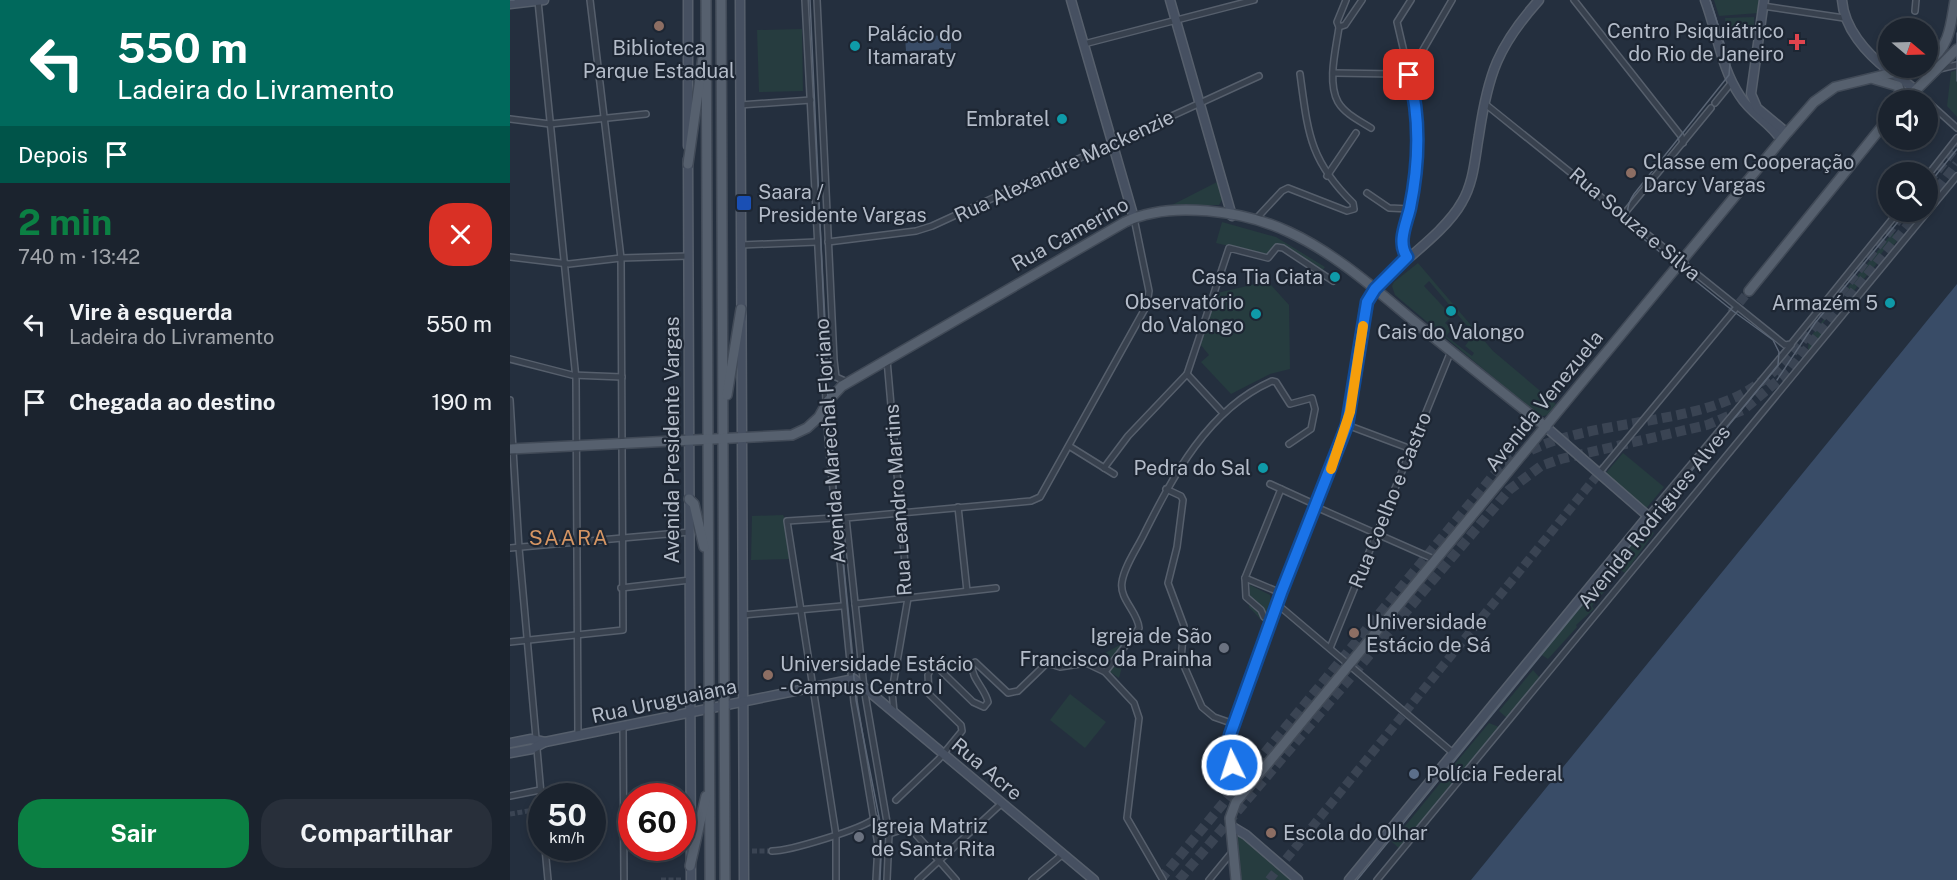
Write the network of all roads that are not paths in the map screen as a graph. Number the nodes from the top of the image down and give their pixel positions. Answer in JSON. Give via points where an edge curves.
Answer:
{"nodes":[{"id":1,"x":541,"y":0,"type":"edge"},
{"id":2,"x":590,"y":0,"type":"edge"},
{"id":3,"x":688,"y":0,"type":"edge"},
{"id":4,"x":706,"y":0,"type":"edge"},
{"id":5,"x":721,"y":0,"type":"edge"},
{"id":6,"x":740,"y":0,"type":"edge"},
{"id":7,"x":806,"y":0,"type":"edge"},
{"id":8,"x":816,"y":0,"type":"edge"},
{"id":9,"x":1071,"y":0,"type":"edge"},
{"id":10,"x":1170,"y":0,"type":"edge"},
{"id":11,"x":1254,"y":0,"type":"edge"},
{"id":12,"x":1346,"y":0,"type":"edge"},
{"id":13,"x":1362,"y":0,"type":"edge"},
{"id":14,"x":1411,"y":0,"type":"edge"},
{"id":15,"x":1452,"y":0,"type":"edge"},
{"id":16,"x":1539,"y":0,"type":"edge"},
{"id":17,"x":1574,"y":0,"type":"edge"},
{"id":18,"x":1705,"y":0,"type":"edge"},
{"id":19,"x":1842,"y":0,"type":"edge"},
{"id":20,"x":1916,"y":0,"type":"edge"},
{"id":21,"x":1955,"y":0,"type":"edge"},
{"id":22,"x":1764,"y":3,"type":"edge"},
{"id":23,"x":510,"y":4,"type":"edge"},
{"id":24,"x":1915,"y":11,"type":"dead end"},
{"id":25,"x":1844,"y":18,"type":"junction"},
{"id":26,"x":1176,"y":20,"type":"junction"},
{"id":27,"x":1339,"y":27,"type":"junction"},
{"id":28,"x":706,"y":40,"type":"junction"},
{"id":29,"x":1084,"y":44,"type":"junction"},
{"id":30,"x":1957,"y":49,"type":"edge"},
{"id":31,"x":1938,"y":53,"type":"edge"},
{"id":32,"x":1878,"y":62,"type":"edge"},
{"id":33,"x":1957,"y":65,"type":"edge"},
{"id":34,"x":1939,"y":69,"type":"junction"},
{"id":35,"x":1300,"y":74,"type":"dead end"},
{"id":36,"x":1334,"y":74,"type":"junction"},
{"id":37,"x":1395,"y":74,"type":"dead end"},
{"id":38,"x":1409,"y":75,"type":"junction"},
{"id":39,"x":1752,"y":75,"type":"junction"},
{"id":40,"x":1259,"y":76,"type":"dead end"},
{"id":41,"x":1878,"y":76,"type":"edge"},
{"id":42,"x":1869,"y":78,"type":"junction"},
{"id":43,"x":1898,"y":78,"type":"edge"},
{"id":44,"x":1732,"y":82,"type":"junction"},
{"id":45,"x":1900,"y":90,"type":"edge"},
{"id":46,"x":1915,"y":90,"type":"joint"},
{"id":47,"x":811,"y":100,"type":"junction"},
{"id":48,"x":1201,"y":103,"type":"junction"},
{"id":49,"x":1484,"y":103,"type":"junction"},
{"id":50,"x":740,"y":105,"type":"junction"},
{"id":51,"x":1938,"y":111,"type":"edge"},
{"id":52,"x":646,"y":114,"type":"dead end"},
{"id":53,"x":604,"y":118,"type":"junction"},
{"id":54,"x":510,"y":119,"type":"edge"},
{"id":55,"x":550,"y":124,"type":"junction"},
{"id":56,"x":1371,"y":128,"type":"dead end"},
{"id":57,"x":1957,"y":128,"type":"edge"},
{"id":58,"x":1878,"y":131,"type":"edge"},
{"id":59,"x":1356,"y":133,"type":"dead end"},
{"id":60,"x":1784,"y":136,"type":"junction"},
{"id":61,"x":1957,"y":138,"type":"edge"},
{"id":62,"x":1683,"y":143,"type":"junction"},
{"id":63,"x":1111,"y":144,"type":"junction"},
{"id":64,"x":1938,"y":162,"type":"edge"},
{"id":65,"x":688,"y":164,"type":"junction"},
{"id":66,"x":1327,"y":176,"type":"junction"},
{"id":67,"x":1957,"y":176,"type":"edge"},
{"id":68,"x":1367,"y":193,"type":"dead end"},
{"id":69,"x":1410,"y":209,"type":"junction"},
{"id":70,"x":1624,"y":214,"type":"junction"},
{"id":71,"x":1232,"y":216,"type":"junction"},
{"id":72,"x":1134,"y":218,"type":"junction"},
{"id":73,"x":1254,"y":221,"type":"junction"},
{"id":74,"x":1890,"y":222,"type":"edge"},
{"id":75,"x":817,"y":242,"type":"junction"},
{"id":76,"x":828,"y":242,"type":"junction"},
{"id":77,"x":740,"y":245,"type":"junction"},
{"id":78,"x":689,"y":256,"type":"junction"},
{"id":79,"x":510,"y":257,"type":"edge"},
{"id":80,"x":1407,"y":257,"type":"junction"},
{"id":81,"x":621,"y":258,"type":"junction"},
{"id":82,"x":1681,"y":263,"type":"junction"},
{"id":83,"x":563,"y":264,"type":"junction"},
{"id":84,"x":1333,"y":281,"type":"dead end"},
{"id":85,"x":1375,"y":289,"type":"junction"},
{"id":86,"x":1749,"y":291,"type":"tunnel mouth"},
{"id":87,"x":1737,"y":307,"type":"junction"},
{"id":88,"x":741,"y":309,"type":"junction"},
{"id":89,"x":1789,"y":345,"type":"junction"},
{"id":90,"x":1451,"y":351,"type":"junction"},
{"id":91,"x":510,"y":359,"type":"edge"},
{"id":92,"x":887,"y":359,"type":"junction"},
{"id":93,"x":1187,"y":374,"type":"junction"},
{"id":94,"x":575,"y":375,"type":"junction"},
{"id":95,"x":621,"y":377,"type":"junction"},
{"id":96,"x":849,"y":382,"type":"junction"},
{"id":97,"x":510,"y":400,"type":"edge"},
{"id":98,"x":828,"y":402,"type":"junction"},
{"id":99,"x":723,"y":412,"type":"junction"},
{"id":100,"x":1223,"y":412,"type":"junction"},
{"id":101,"x":1347,"y":425,"type":"junction"},
{"id":102,"x":1546,"y":427,"type":"junction"},
{"id":103,"x":742,"y":438,"type":"junction"},
{"id":104,"x":723,"y":439,"type":"junction"},
{"id":105,"x":689,"y":440,"type":"junction"},
{"id":106,"x":708,"y":440,"type":"junction"},
{"id":107,"x":622,"y":444,"type":"junction"},
{"id":108,"x":1290,"y":444,"type":"dead end"},
{"id":109,"x":576,"y":446,"type":"junction"},
{"id":110,"x":1069,"y":446,"type":"junction"},
{"id":111,"x":512,"y":449,"type":"edge"},
{"id":112,"x":1411,"y":449,"type":"junction"},
{"id":113,"x":1104,"y":468,"type":"junction"},
{"id":114,"x":1599,"y":473,"type":"junction"},
{"id":115,"x":1113,"y":474,"type":"dead end"},
{"id":116,"x":1270,"y":484,"type":"dead end"},
{"id":117,"x":1166,"y":489,"type":"junction"},
{"id":118,"x":1281,"y":489,"type":"junction"},
{"id":119,"x":690,"y":499,"type":"junction"},
{"id":120,"x":1317,"y":506,"type":"junction"},
{"id":121,"x":958,"y":507,"type":"junction"},
{"id":122,"x":899,"y":512,"type":"junction"},
{"id":123,"x":1648,"y":516,"type":"junction"},
{"id":124,"x":834,"y":518,"type":"junction"},
{"id":125,"x":690,"y":532,"type":"junction"},
{"id":126,"x":1375,"y":534,"type":"junction"},
{"id":127,"x":622,"y":538,"type":"junction"},
{"id":128,"x":577,"y":542,"type":"junction"},
{"id":129,"x":510,"y":548,"type":"edge"},
{"id":130,"x":519,"y":548,"type":"junction"},
{"id":131,"x":1436,"y":560,"type":"junction"},
{"id":132,"x":708,"y":564,"type":"junction"},
{"id":133,"x":1245,"y":578,"type":"junction"},
{"id":134,"x":690,"y":580,"type":"junction"},
{"id":135,"x":621,"y":588,"type":"junction"},
{"id":136,"x":996,"y":588,"type":"dead end"},
{"id":137,"x":967,"y":591,"type":"junction"},
{"id":138,"x":1281,"y":593,"type":"junction"},
{"id":139,"x":908,"y":598,"type":"junction"},
{"id":140,"x":855,"y":604,"type":"junction"},
{"id":141,"x":1277,"y":604,"type":"junction"},
{"id":142,"x":842,"y":606,"type":"junction"},
{"id":143,"x":801,"y":611,"type":"junction"},
{"id":144,"x":743,"y":615,"type":"junction"},
{"id":145,"x":1271,"y":620,"type":"junction"},
{"id":146,"x":578,"y":635,"type":"junction"},
{"id":147,"x":527,"y":640,"type":"junction"},
{"id":148,"x":510,"y":642,"type":"edge"},
{"id":149,"x":1330,"y":648,"type":"junction"},
{"id":150,"x":1347,"y":663,"type":"junction"},
{"id":151,"x":1105,"y":672,"type":"junction"},
{"id":152,"x":858,"y":683,"type":"junction"},
{"id":153,"x":812,"y":688,"type":"junction"},
{"id":154,"x":743,"y":702,"type":"junction"},
{"id":155,"x":880,"y":702,"type":"junction"},
{"id":156,"x":725,"y":705,"type":"junction"},
{"id":157,"x":708,"y":708,"type":"junction"},
{"id":158,"x":691,"y":712,"type":"junction"},
{"id":159,"x":869,"y":712,"type":"junction"},
{"id":160,"x":894,"y":712,"type":"junction"},
{"id":161,"x":1234,"y":724,"type":"junction"},
{"id":162,"x":622,"y":727,"type":"junction"},
{"id":163,"x":578,"y":735,"type":"junction"},
{"id":164,"x":510,"y":743,"type":"edge"},
{"id":165,"x":536,"y":743,"type":"junction"},
{"id":166,"x":510,"y":753,"type":"edge"},
{"id":167,"x":943,"y":753,"type":"junction"},
{"id":168,"x":1453,"y":753,"type":"junction"},
{"id":169,"x":539,"y":783,"type":"edge"},
{"id":170,"x":1248,"y":786,"type":"junction"},
{"id":171,"x":709,"y":788,"type":"junction"},
{"id":172,"x":528,"y":792,"type":"edge"},
{"id":173,"x":510,"y":796,"type":"edge"},
{"id":174,"x":896,"y":800,"type":"dead end"},
{"id":175,"x":1002,"y":803,"type":"junction"},
{"id":176,"x":875,"y":818,"type":"junction"},
{"id":177,"x":1231,"y":826,"type":"junction"},
{"id":178,"x":889,"y":834,"type":"junction"},
{"id":179,"x":836,"y":835,"type":"junction"},
{"id":180,"x":772,"y":851,"type":"tunnel mouth"},
{"id":181,"x":1232,"y":852,"type":"junction"},
{"id":182,"x":1062,"y":854,"type":"junction"},
{"id":183,"x":546,"y":861,"type":"edge"},
{"id":184,"x":939,"y":861,"type":"junction"},
{"id":185,"x":690,"y":866,"type":"junction"},
{"id":186,"x":1211,"y":878,"type":"edge"},
{"id":187,"x":548,"y":880,"type":"edge"},
{"id":188,"x":624,"y":880,"type":"edge"},
{"id":189,"x":683,"y":880,"type":"edge"},
{"id":190,"x":691,"y":880,"type":"edge"},
{"id":191,"x":710,"y":880,"type":"edge"},
{"id":192,"x":725,"y":880,"type":"edge"},
{"id":193,"x":744,"y":880,"type":"edge"},
{"id":194,"x":836,"y":880,"type":"edge"},
{"id":195,"x":876,"y":880,"type":"edge"},
{"id":196,"x":887,"y":880,"type":"edge"},
{"id":197,"x":918,"y":880,"type":"edge"},
{"id":198,"x":956,"y":880,"type":"edge"},
{"id":199,"x":1032,"y":880,"type":"edge"},
{"id":200,"x":1094,"y":880,"type":"edge"},
{"id":201,"x":1163,"y":880,"type":"edge"},
{"id":202,"x":1236,"y":880,"type":"edge"},
{"id":203,"x":1298,"y":880,"type":"edge"},
{"id":204,"x":1349,"y":880,"type":"edge"},
{"id":205,"x":1377,"y":880,"type":"edge"}],
"edges":[{"from":1,"to":23,"type":"street"},
{"from":1,"to":55,"type":"street"},
{"from":2,"to":53,"type":"street"},
{"from":3,"to":65,"type":"street","name":"Avenida Presidente Vargas"},
{"from":4,"to":28,"type":"main road","name":"Avenida Presidente Vargas"},
{"from":5,"to":99,"type":"main road"},
{"from":6,"to":50,"type":"street"},
{"from":7,"to":47,"type":"street","name":"Avenida Marechal Floriano"},
{"from":8,"to":76,"type":"street","name":"Avenida Marechal Floriano"},
{"from":9,"to":29,"type":"street"},
{"from":10,"to":26,"type":"street"},
{"from":11,"to":26,"type":"street"},
{"from":12,"to":27,"type":"street"},
{"from":13,"to":27,"type":"street","via":[[1345,25]]},
{"from":14,"to":38,"type":"street","via":[[1397,22]]},
{"from":15,"to":38,"type":"street"},
{"from":16,"to":49,"type":"street","via":[[1503,47]]},
{"from":17,"to":62,"type":"street"},
{"from":18,"to":44,"type":"street"},
{"from":19,"to":25,"type":"street"},
{"from":20,"to":24,"type":"street"},
{"from":21,"to":31,"type":"main road","via":[[1947,38]]},
{"from":22,"to":25,"type":"street"},
{"from":22,"to":39,"type":"street"},
{"from":25,"to":32,"type":"street"},
{"from":26,"to":29,"type":"street"},
{"from":26,"to":48,"type":"street"},
{"from":27,"to":36,"type":"street"},
{"from":28,"to":65,"type":"main road"},
{"from":28,"to":106,"type":"main road","name":"Avenida Presidente Vargas"},
{"from":29,"to":63,"type":"street"},
{"from":30,"to":34,"type":"main road"},
{"from":33,"to":34,"type":"street"},
{"from":34,"to":46,"type":"main road"},
{"from":35,"to":66,"type":"street","via":[[1310,139]]},
{"from":36,"to":37,"type":"street"},
{"from":36,"to":56,"type":"street","via":[[1338,102]]},
{"from":38,"to":69,"type":"street","via":[[1418,129]]},
{"from":39,"to":44,"type":"street","via":[[1746,82]]},
{"from":39,"to":60,"type":"street","via":[[1751,91],[1756,106]]},
{"from":40,"to":48,"type":"street","name":"Rua Alexandre Mackenzie"},
{"from":41,"to":42,"type":"main road","name":"Avenida Venezuela"},
{"from":42,"to":45,"type":"main road","via":[[1895,84]]},
{"from":42,"to":60,"type":"main road","name":"Avenida Venezuela","via":[[1827,92]]},
{"from":43,"to":46,"type":"street"},
{"from":44,"to":60,"type":"street","via":[[1745,104]]},
{"from":44,"to":62,"type":"street"},
{"from":47,"to":50,"type":"street"},
{"from":47,"to":75,"type":"street","name":"Avenida Marechal Floriano"},
{"from":48,"to":63,"type":"street","name":"Rua Alexandre Mackenzie"},
{"from":48,"to":71,"type":"street"},
{"from":49,"to":70,"type":"street","name":"Rua Souza e Silva"},
{"from":49,"to":80,"type":"street","via":[[1473,170],[1462,201],[1450,218]]},
{"from":50,"to":77,"type":"street"},
{"from":51,"to":57,"type":"street"},
{"from":52,"to":53,"type":"street"},
{"from":53,"to":55,"type":"street"},
{"from":53,"to":81,"type":"street"},
{"from":54,"to":55,"type":"street"},
{"from":55,"to":83,"type":"street"},
{"from":58,"to":86,"type":"main road"},
{"from":59,"to":66,"type":"street"},
{"from":60,"to":82,"type":"main road","name":"Avenida Venezuela"},
{"from":61,"to":64,"type":"street"},
{"from":62,"to":70,"type":"street"},
{"from":63,"to":72,"type":"street"},
{"from":63,"to":76,"type":"street","name":"Rua Alexandre Mackenzie","via":[[916,231]]},
{"from":65,"to":78,"type":"street","name":"Avenida Presidente Vargas"},
{"from":66,"to":73,"type":"street","via":[[1353,203],[1354,209],[1347,211],[1288,188]]},
{"from":67,"to":205,"type":"street","name":"Avenida Rodrigues Alves"},
{"from":68,"to":69,"type":"street","via":[[1389,208]]},
{"from":69,"to":80,"type":"street","via":[[1401,244]]},
{"from":70,"to":82,"type":"street","name":"Rua Souza e Silva"},
{"from":71,"to":72,"type":"main road","name":"Rua Camerino","via":[[1179,210]]},
{"from":71,"to":73,"type":"main road","name":"Rua Camerino"},
{"from":72,"to":92,"type":"main road","name":"Rua Camerino"},
{"from":72,"to":110,"type":"street","via":[[1149,291],[1147,305]]},
{"from":73,"to":85,"type":"main road","name":"Rua Camerino","via":[[1296,235]]},
{"from":74,"to":89,"type":"street","name":"Avenida Rodrigues Alves"},
{"from":75,"to":77,"type":"street"},
{"from":75,"to":98,"type":"street","name":"Avenida Marechal Floriano"},
{"from":76,"to":96,"type":"street","name":"Avenida Marechal Floriano","via":[[835,371],[836,377]]},
{"from":77,"to":88,"type":"street"},
{"from":78,"to":81,"type":"street"},
{"from":78,"to":105,"type":"street","name":"Avenida Presidente Vargas"},
{"from":79,"to":83,"type":"street"},
{"from":80,"to":85,"type":"street"},
{"from":81,"to":83,"type":"street"},
{"from":81,"to":95,"type":"street"},
{"from":82,"to":87,"type":"street","name":"Rua Souza e Silva"},
{"from":82,"to":102,"type":"main road","name":"Avenida Venezuela"},
{"from":83,"to":94,"type":"street"},
{"from":84,"to":93,"type":"street","via":[[1283,248],[1276,247],[1268,258],[1229,248]]},
{"from":85,"to":90,"type":"main road","name":"Rua Camerino"},
{"from":85,"to":101,"type":"main road","via":[[1365,308]]},
{"from":87,"to":89,"type":"street","name":"Rua Souza e Silva"},
{"from":87,"to":114,"type":"street"},
{"from":88,"to":99,"type":"main road"},
{"from":88,"to":103,"type":"street"},
{"from":89,"to":123,"type":"street","name":"Avenida Rodrigues Alves"},
{"from":90,"to":102,"type":"main road","name":"Rua Camerino"},
{"from":90,"to":112,"type":"street","name":"Rua Coelho e Castro"},
{"from":91,"to":94,"type":"street"},
{"from":92,"to":96,"type":"main road","name":"Rua Camerino"},
{"from":92,"to":122,"type":"street","name":"Rua Leandro Martins"},
{"from":93,"to":100,"type":"street"},
{"from":93,"to":113,"type":"street","via":[[1128,436]]},
{"from":94,"to":95,"type":"street"},
{"from":94,"to":109,"type":"street"},
{"from":95,"to":107,"type":"street"},
{"from":96,"to":98,"type":"main road","name":"Rua Camerino"},
{"from":97,"to":111,"type":"street"},
{"from":98,"to":103,"type":"main road","name":"Rua Camerino","via":[[819,417],[792,435]]},
{"from":98,"to":124,"type":"street","name":"Avenida Marechal Floriano"},
{"from":99,"to":104,"type":"main road"},
{"from":100,"to":108,"type":"street","via":[[1239,398],[1272,381],[1290,404],[1312,398],[1315,407],[1311,429]]},
{"from":100,"to":117,"type":"street"},
{"from":101,"to":112,"type":"street"},
{"from":101,"to":120,"type":"main road"},
{"from":102,"to":114,"type":"street"},
{"from":102,"to":131,"type":"main road","name":"Avenida Venezuela"},
{"from":103,"to":104,"type":"main road","name":"Rua Camerino"},
{"from":103,"to":144,"type":"street"},
{"from":104,"to":106,"type":"main road","name":"Rua Camerino"},
{"from":104,"to":156,"type":"main road"},
{"from":105,"to":106,"type":"main road","name":"Rua Camerino"},
{"from":105,"to":107,"type":"main road","name":"Rua Camerino"},
{"from":105,"to":119,"type":"street","name":"Avenida Presidente Vargas"},
{"from":106,"to":132,"type":"main road","name":"Avenida Presidente Vargas"},
{"from":107,"to":109,"type":"main road","name":"Rua Camerino"},
{"from":107,"to":127,"type":"street"},
{"from":109,"to":111,"type":"main road","name":"Rua Camerino"},
{"from":109,"to":128,"type":"street"},
{"from":110,"to":113,"type":"street"},
{"from":110,"to":121,"type":"street","via":[[1040,497]]},
{"from":111,"to":130,"type":"street"},
{"from":112,"to":126,"type":"street","name":"Rua Coelho e Castro"},
{"from":113,"to":115,"type":"street"},
{"from":114,"to":123,"type":"street"},
{"from":116,"to":118,"type":"street"},
{"from":117,"to":151,"type":"street","via":[[1122,581],[1122,592],[1140,625]]},
{"from":117,"to":161,"type":"street","via":[[1183,500],[1168,583],[1184,626],[1181,659],[1202,707],[1214,717]]},
{"from":118,"to":120,"type":"street"},
{"from":118,"to":133,"type":"street"},
{"from":119,"to":125,"type":"street","name":"Avenida Presidente Vargas"},
{"from":119,"to":132,"type":"main road"},
{"from":120,"to":126,"type":"street"},
{"from":120,"to":138,"type":"main road"},
{"from":121,"to":122,"type":"street"},
{"from":121,"to":137,"type":"street"},
{"from":122,"to":139,"type":"street","name":"Rua Leandro Martins"},
{"from":122,"to":140,"type":"street","name":"Avenida Marechal Floriano","via":[[846,518]]},
{"from":123,"to":168,"type":"street","name":"Avenida Rodrigues Alves"},
{"from":124,"to":142,"type":"street","name":"Avenida Marechal Floriano"},
{"from":124,"to":143,"type":"street","via":[[787,521]]},
{"from":125,"to":127,"type":"street"},
{"from":125,"to":134,"type":"street","name":"Avenida Presidente Vargas"},
{"from":126,"to":131,"type":"street"},
{"from":126,"to":149,"type":"street","name":"Rua Coelho e Castro"},
{"from":127,"to":128,"type":"street"},
{"from":127,"to":135,"type":"street"},
{"from":128,"to":130,"type":"street"},
{"from":128,"to":146,"type":"street"},
{"from":129,"to":130,"type":"street"},
{"from":130,"to":147,"type":"street"},
{"from":131,"to":150,"type":"main road","name":"Avenida Venezuela"},
{"from":132,"to":157,"type":"main road","name":"Avenida Presidente Vargas"},
{"from":133,"to":138,"type":"street"},
{"from":133,"to":145,"type":"street","via":[[1246,597]]},
{"from":134,"to":135,"type":"street"},
{"from":134,"to":158,"type":"street","name":"Avenida Presidente Vargas"},
{"from":135,"to":146,"type":"street","via":[[623,630]]},
{"from":136,"to":137,"type":"street"},
{"from":137,"to":139,"type":"street"},
{"from":138,"to":141,"type":"main road"},
{"from":139,"to":140,"type":"street"},
{"from":139,"to":160,"type":"street","name":"Rua Leandro Martins","via":[[892,691]]},
{"from":140,"to":152,"type":"street","name":"Avenida Marechal Floriano"},
{"from":141,"to":145,"type":"main road"},
{"from":141,"to":149,"type":"street"},
{"from":142,"to":143,"type":"street"},
{"from":142,"to":152,"type":"street","name":"Avenida Marechal Floriano"},
{"from":143,"to":144,"type":"street"},
{"from":143,"to":153,"type":"street"},
{"from":144,"to":154,"type":"street"},
{"from":145,"to":161,"type":"main road"},
{"from":146,"to":147,"type":"street"},
{"from":146,"to":163,"type":"street"},
{"from":147,"to":148,"type":"street"},
{"from":147,"to":165,"type":"street"},
{"from":149,"to":150,"type":"street"},
{"from":150,"to":168,"type":"street"},
{"from":150,"to":170,"type":"main road","name":"Avenida Venezuela"},
{"from":151,"to":167,"type":"street","via":[[1086,663],[1060,667],[1047,663],[1018,691],[1008,693],[975,662],[971,671],[987,696],[984,707],[973,702],[933,663],[928,675],[929,694],[962,728]]},
{"from":151,"to":201,"type":"street","via":[[1138,710],[1127,818]]},
{"from":152,"to":153,"type":"street","name":"Rua Uruguaiana"},
{"from":152,"to":155,"type":"street","name":"Rua Acre"},
{"from":152,"to":159,"type":"street","name":"Avenida Marechal Floriano"},
{"from":152,"to":176,"type":"street","name":"Avenida Marechal Floriano"},
{"from":153,"to":154,"type":"street","name":"Rua Uruguaiana"},
{"from":153,"to":179,"type":"street"},
{"from":154,"to":156,"type":"street","name":"Rua Uruguaiana"},
{"from":154,"to":193,"type":"street","via":[[748,851]]},
{"from":155,"to":159,"type":"street"},
{"from":155,"to":160,"type":"street","name":"Rua Acre"},
{"from":156,"to":157,"type":"street","name":"Rua Uruguaiana"},
{"from":156,"to":192,"type":"main road"},
{"from":157,"to":158,"type":"street","name":"Rua Uruguaiana"},
{"from":157,"to":171,"type":"main road","name":"Avenida Presidente Vargas"},
{"from":158,"to":162,"type":"street","name":"Rua Uruguaiana"},
{"from":158,"to":185,"type":"street","name":"Avenida Presidente Vargas"},
{"from":159,"to":178,"type":"street","name":"Avenida Marechal Floriano"},
{"from":160,"to":167,"type":"street","name":"Rua Acre"},
{"from":161,"to":170,"type":"main road","via":[[1228,742],[1230,759],[1236,775]]},
{"from":162,"to":163,"type":"street","name":"Rua Uruguaiana"},
{"from":162,"to":188,"type":"street"},
{"from":163,"to":165,"type":"street","name":"Rua Uruguaiana"},
{"from":164,"to":165,"type":"street","name":"Rua Uruguaiana"},
{"from":165,"to":166,"type":"street","name":"Rua Uruguaiana"},
{"from":165,"to":169,"type":"street"},
{"from":167,"to":174,"type":"street"},
{"from":167,"to":175,"type":"street","name":"Rua Acre"},
{"from":168,"to":204,"type":"street","name":"Avenida Rodrigues Alves"},
{"from":170,"to":177,"type":"main road","name":"Avenida Venezuela","via":[[1232,809]]},
{"from":171,"to":185,"type":"main road"},
{"from":171,"to":191,"type":"main road","name":"Avenida Presidente Vargas"},
{"from":172,"to":173,"type":"street"},
{"from":175,"to":182,"type":"street","name":"Rua Acre"},
{"from":175,"to":184,"type":"street"},
{"from":176,"to":179,"type":"street"},
{"from":176,"to":195,"type":"street","name":"Avenida Marechal Floriano"},
{"from":177,"to":181,"type":"main road"},
{"from":177,"to":203,"type":"street"},
{"from":178,"to":184,"type":"street","via":[[904,829],[917,834]]},
{"from":178,"to":196,"type":"street","name":"Avenida Marechal Floriano"},
{"from":179,"to":180,"type":"street"},
{"from":179,"to":194,"type":"street"},
{"from":181,"to":186,"type":"street"},
{"from":181,"to":202,"type":"main road"},
{"from":182,"to":199,"type":"street"},
{"from":182,"to":200,"type":"street","name":"Rua Acre"},
{"from":183,"to":187,"type":"street"},
{"from":184,"to":197,"type":"street"},
{"from":184,"to":198,"type":"street"},
{"from":185,"to":190,"type":"street","name":"Avenida Presidente Vargas"},
{"from":189,"to":190,"type":"street"}]}
